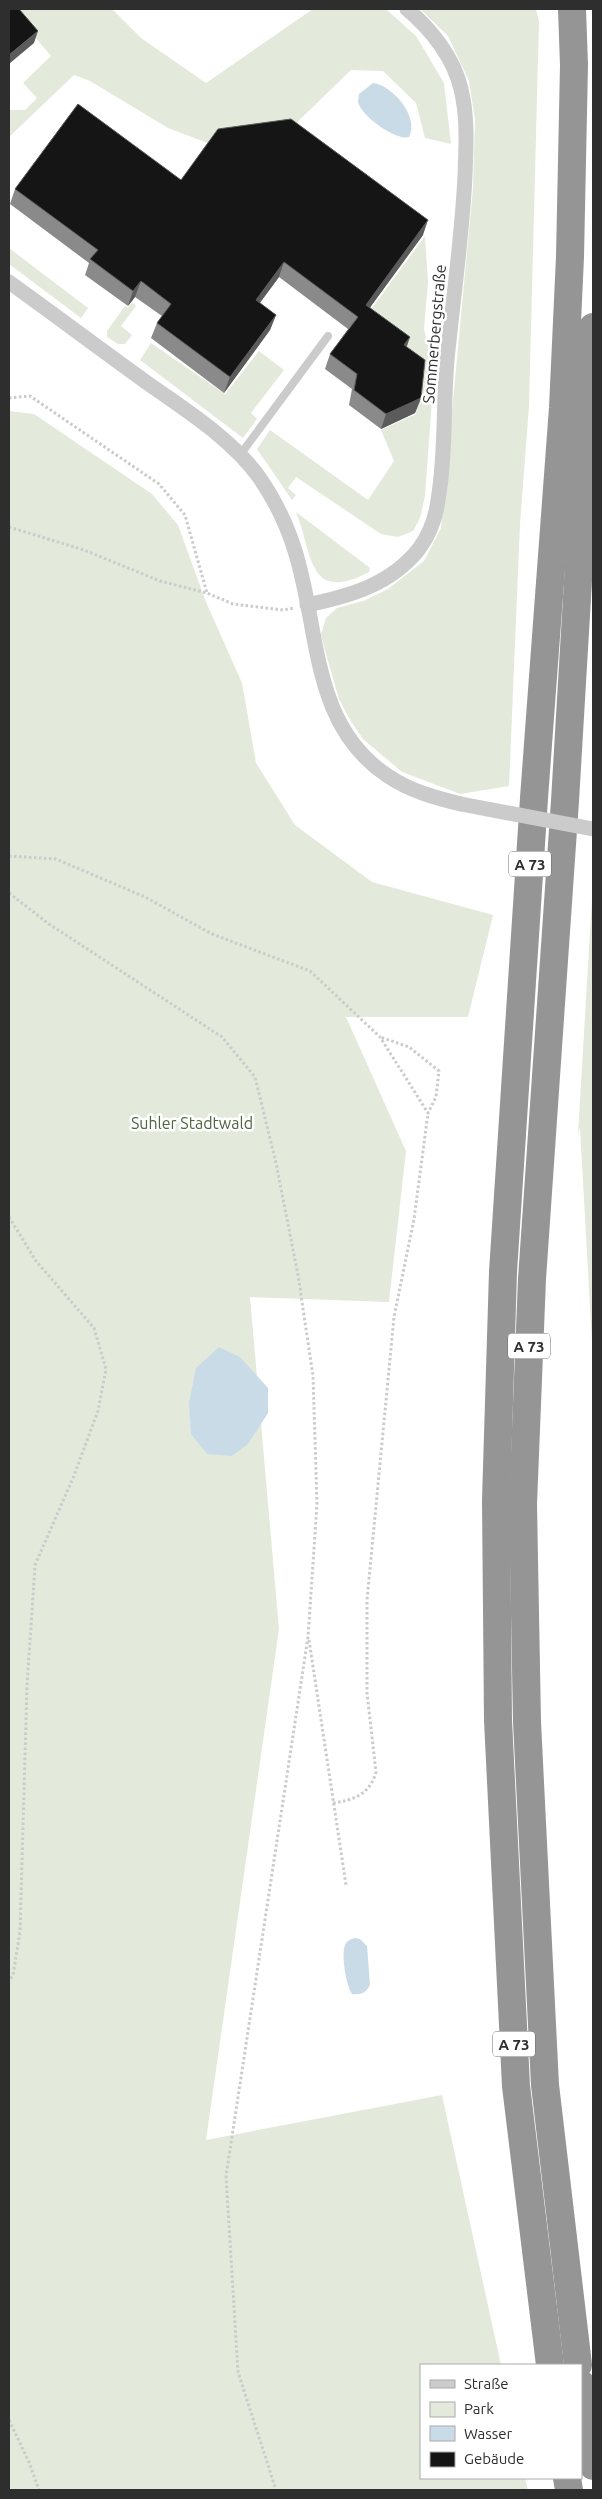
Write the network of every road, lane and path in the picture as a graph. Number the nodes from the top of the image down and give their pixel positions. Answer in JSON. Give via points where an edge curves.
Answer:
{"nodes":[{"id":1,"x":407,"y":9,"type":"edge"},
{"id":2,"x":572,"y":9,"type":"edge"},
{"id":3,"x":9,"y":282,"type":"edge"},
{"id":4,"x":593,"y":327,"type":"edge"},
{"id":5,"x":328,"y":336,"type":"dead end"},
{"id":6,"x":9,"y":398,"type":"edge"},
{"id":7,"x":240,"y":455,"type":"junction"},
{"id":8,"x":9,"y":527,"type":"edge"},
{"id":9,"x":207,"y":593,"type":"junction"},
{"id":10,"x":307,"y":605,"type":"junction"},
{"id":11,"x":593,"y":829,"type":"edge"},
{"id":12,"x":9,"y":856,"type":"edge"},
{"id":13,"x":9,"y":893,"type":"edge"},
{"id":14,"x":380,"y":1037,"type":"junction"},
{"id":15,"x":428,"y":1113,"type":"junction"},
{"id":16,"x":9,"y":1217,"type":"edge"},
{"id":17,"x":308,"y":1637,"type":"junction"},
{"id":18,"x":333,"y":1804,"type":"junction"},
{"id":19,"x":346,"y":1885,"type":"dead end"},
{"id":20,"x":9,"y":1981,"type":"edge"},
{"id":21,"x":550,"y":2364,"type":"edge"},
{"id":22,"x":578,"y":2364,"type":"edge"},
{"id":23,"x":582,"y":2391,"type":"edge"},
{"id":24,"x":9,"y":2420,"type":"edge"},
{"id":25,"x":593,"y":2466,"type":"edge"},
{"id":26,"x":39,"y":2490,"type":"edge"},
{"id":27,"x":276,"y":2490,"type":"edge"}],
"edges":[{"from":1,"to":10,"type":"street","name":"Sommerbergstraße","via":[[433,35],[448,58],[461,88],[467,129],[464,212],[447,361],[438,500],[432,525],[419,548],[397,570],[379,584],[347,597]]},
{"from":2,"to":21,"type":"highway","number":"A 73","via":[[574,65],[564,399],[534,798],[504,1272],[496,1500],[498,1720],[516,2086]]},
{"from":3,"to":7,"type":"street","via":[[177,404]]},
{"from":4,"to":22,"type":"highway","number":"A 73","via":[[532,1279],[523,1504],[527,1722],[545,2086]]},
{"from":5,"to":7,"type":"lane"},
{"from":6,"to":9,"type":"path","via":[[30,396],[159,484],[185,515]]},
{"from":7,"to":10,"type":"street","via":[[258,476],[285,522],[296,553]]},
{"from":8,"to":9,"type":"path","via":[[84,550],[160,580]]},
{"from":9,"to":10,"type":"path","via":[[233,604],[259,608],[282,610]]},
{"from":10,"to":11,"type":"street","bridge":true,"via":[[316,658],[336,716],[349,738],[387,776],[411,789],[461,804]]},
{"from":12,"to":14,"type":"path","via":[[56,859],[145,897],[212,934],[310,971]]},
{"from":13,"to":17,"type":"path","via":[[49,924],[222,1037],[255,1077],[298,1275],[313,1376],[317,1504]]},
{"from":14,"to":15,"type":"path"},
{"from":14,"to":15,"type":"path","via":[[409,1048],[439,1071],[436,1097]]},
{"from":15,"to":18,"type":"path","via":[[414,1219],[394,1317],[367,1600],[367,1684],[376,1772],[361,1796]]},
{"from":16,"to":20,"type":"path","via":[[36,1261],[94,1328],[106,1369],[98,1411],[35,1565],[27,1686],[20,1932],[13,1975]]},
{"from":17,"to":18,"type":"path"},
{"from":17,"to":27,"type":"path","via":[[226,2176],[238,2372]]},
{"from":18,"to":19,"type":"path"},
{"from":23,"to":25,"type":"highway"},
{"from":24,"to":26,"type":"path"}]}
